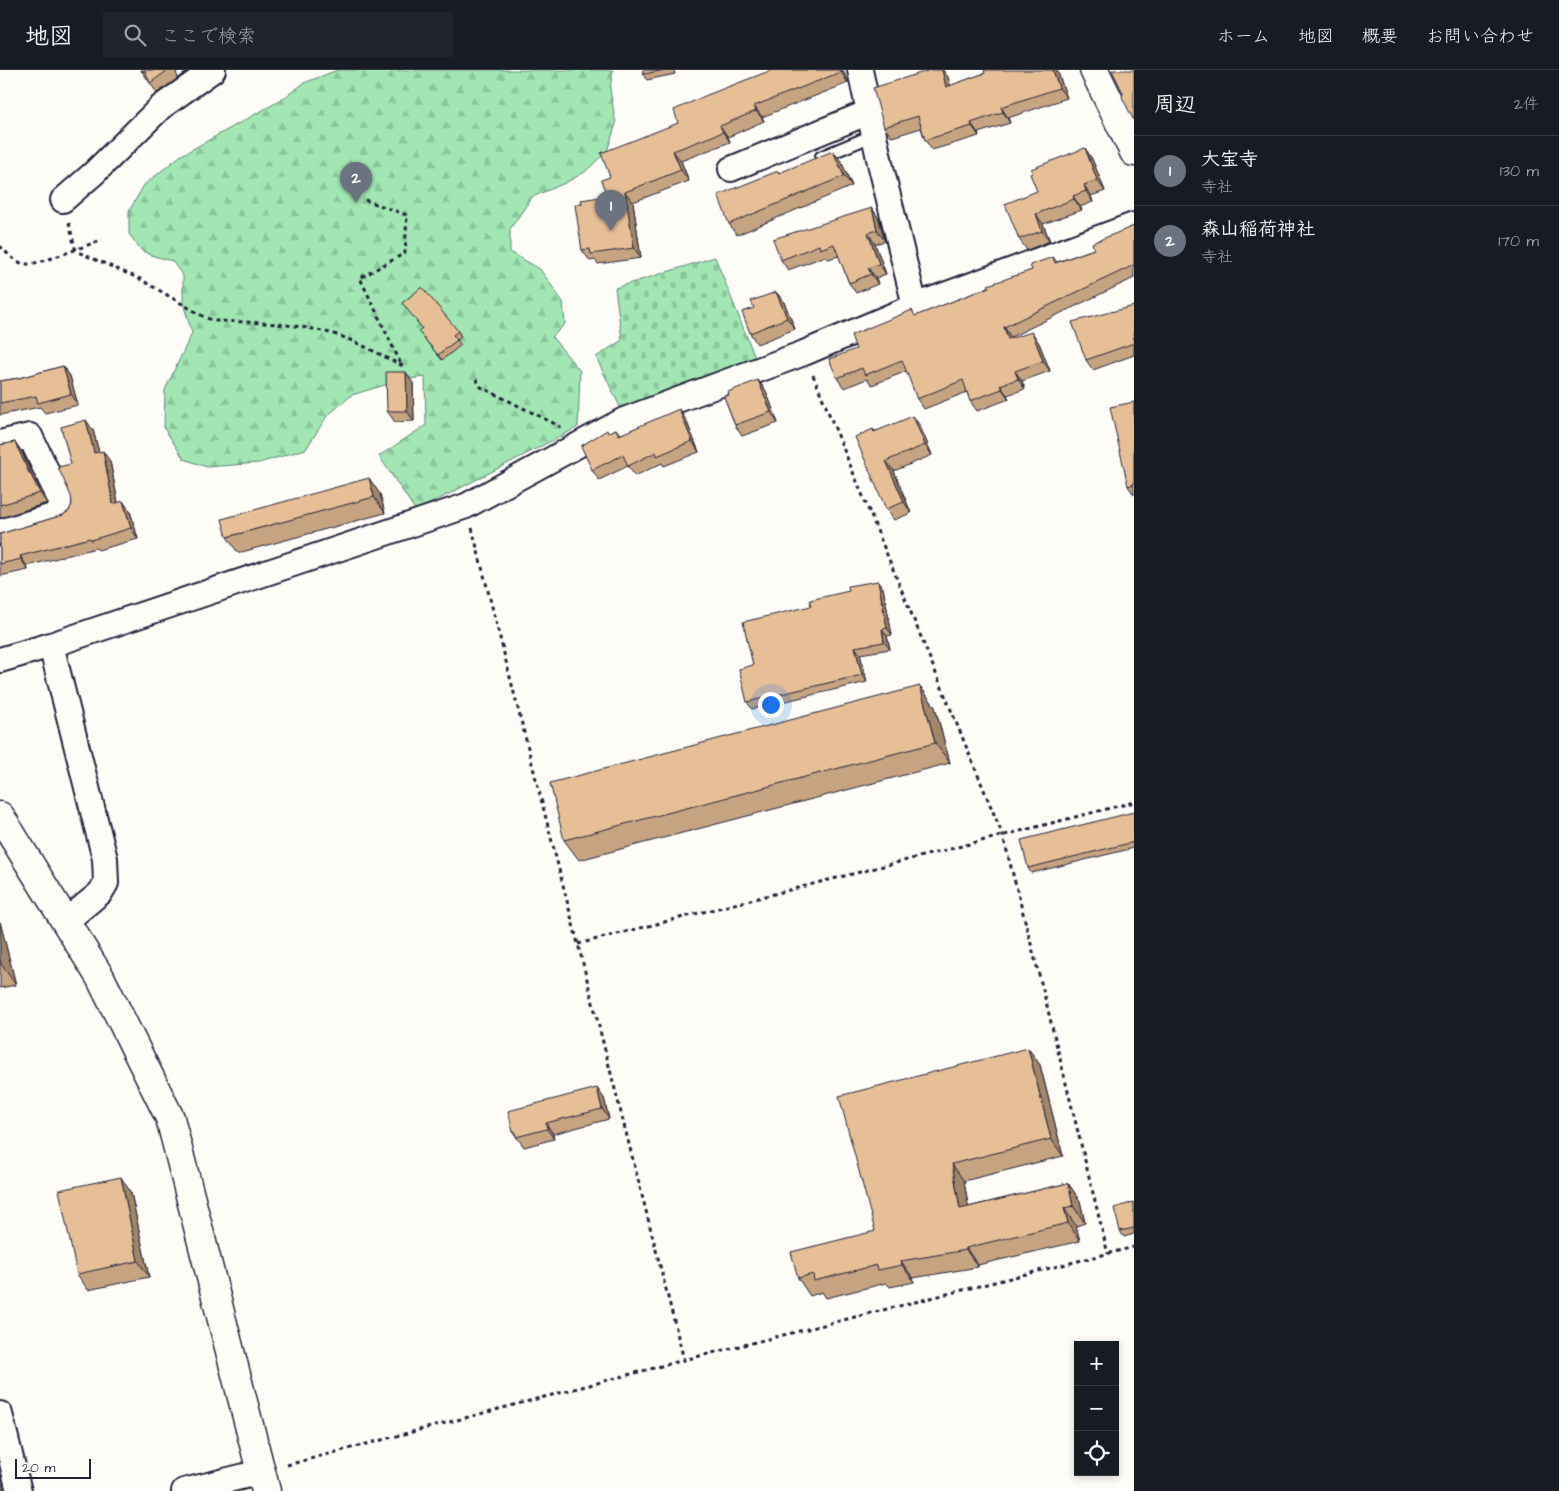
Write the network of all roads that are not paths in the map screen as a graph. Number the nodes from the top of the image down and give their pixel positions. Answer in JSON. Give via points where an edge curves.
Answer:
{"nodes":[{"id":1,"x":213,"y":70,"type":"edge"},
{"id":2,"x":860,"y":70,"type":"edge"},
{"id":3,"x":1094,"y":70,"type":"edge"},
{"id":4,"x":869,"y":112,"type":"junction"},
{"id":5,"x":874,"y":135,"type":"junction"},
{"id":6,"x":1134,"y":152,"type":"edge"},
{"id":7,"x":810,"y":161,"type":"edge"},
{"id":8,"x":730,"y":169,"type":"dead end"},
{"id":9,"x":64,"y":200,"type":"road end"},
{"id":10,"x":1134,"y":225,"type":"edge"},
{"id":11,"x":915,"y":306,"type":"junction"},
{"id":12,"x":0,"y":443,"type":"edge"},
{"id":13,"x":0,"y":532,"type":"edge"},
{"id":14,"x":51,"y":645,"type":"junction"},
{"id":15,"x":0,"y":660,"type":"edge"},
{"id":16,"x":0,"y":816,"type":"edge"},
{"id":17,"x":66,"y":921,"type":"junction"},
{"id":18,"x":0,"y":1414,"type":"edge"},
{"id":19,"x":263,"y":1482,"type":"edge"},
{"id":20,"x":19,"y":1491,"type":"edge"},
{"id":21,"x":184,"y":1491,"type":"edge"}],
"edges":[{"from":1,"to":9,"type":"street","via":[[161,107]]},
{"from":2,"to":4,"type":"street"},
{"from":3,"to":6,"type":"street"},
{"from":4,"to":5,"type":"street"},
{"from":4,"to":8,"type":"street"},
{"from":5,"to":7,"type":"lane"},
{"from":5,"to":11,"type":"street"},
{"from":10,"to":11,"type":"street"},
{"from":11,"to":14,"type":"street","via":[[804,354],[624,420],[466,506]]},
{"from":12,"to":13,"type":"street","via":[[30,436],[66,512]]},
{"from":14,"to":15,"type":"street"},
{"from":14,"to":17,"type":"street","via":[[105,859],[106,883],[100,893]]},
{"from":16,"to":17,"type":"street"},
{"from":17,"to":19,"type":"street","via":[[100,978],[170,1118]]},
{"from":18,"to":20,"type":"street"},
{"from":19,"to":21,"type":"street"}]}
